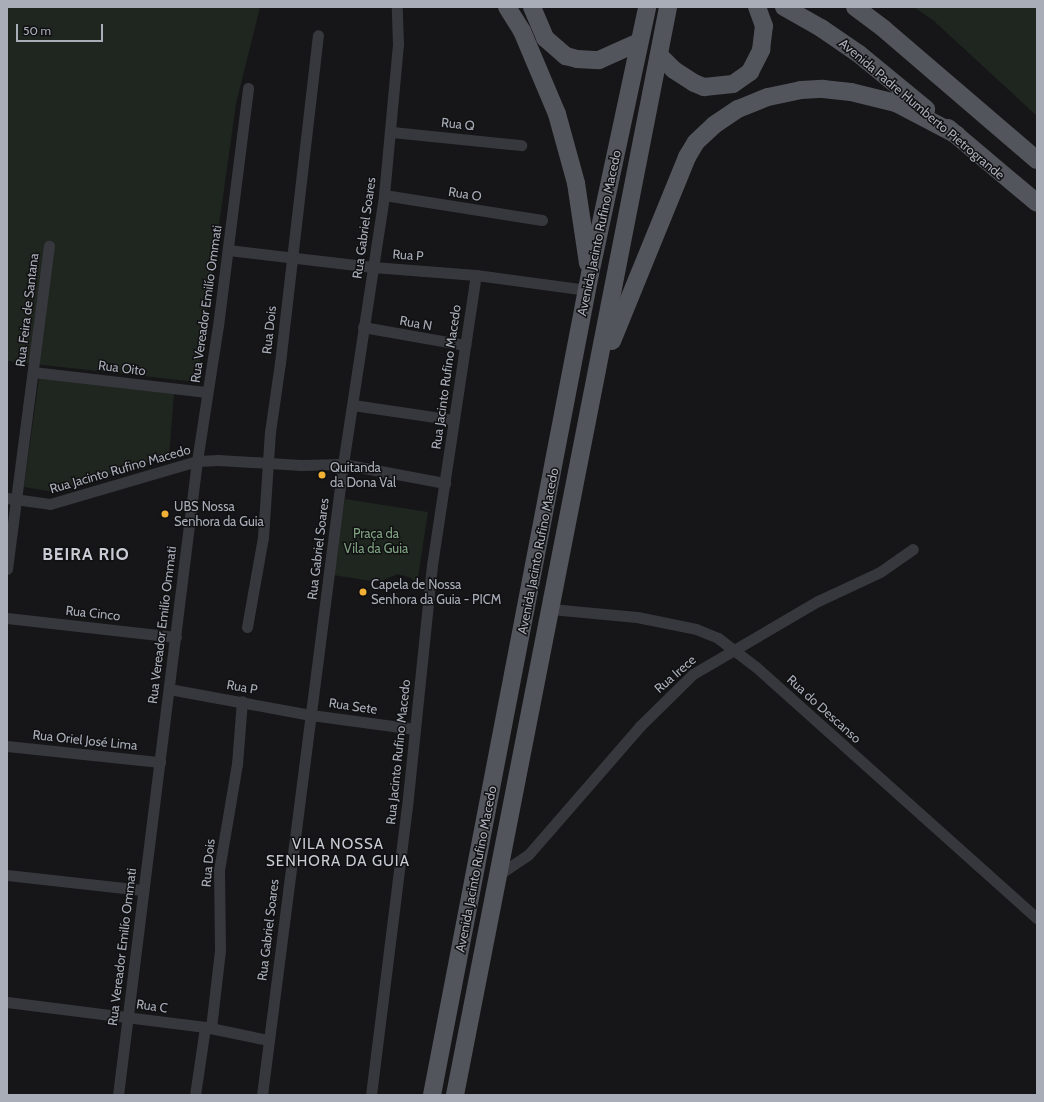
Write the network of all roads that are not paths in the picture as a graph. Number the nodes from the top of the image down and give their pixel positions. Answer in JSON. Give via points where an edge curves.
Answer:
{"nodes":[{"id":1,"x":397,"y":7,"type":"edge"},
{"id":2,"x":507,"y":7,"type":"edge"},
{"id":3,"x":532,"y":7,"type":"edge"},
{"id":4,"x":647,"y":7,"type":"edge"},
{"id":5,"x":668,"y":7,"type":"edge"},
{"id":6,"x":757,"y":7,"type":"edge"},
{"id":7,"x":784,"y":7,"type":"edge"},
{"id":8,"x":855,"y":7,"type":"edge"},
{"id":9,"x":318,"y":35,"type":"dead end"},
{"id":10,"x":639,"y":42,"type":"junction"},
{"id":11,"x":659,"y":55,"type":"junction"},
{"id":12,"x":248,"y":88,"type":"dead end"},
{"id":13,"x":392,"y":132,"type":"junction"},
{"id":14,"x":957,"y":135,"type":"junction"},
{"id":15,"x":521,"y":145,"type":"dead end"},
{"id":16,"x":1037,"y":160,"type":"edge"},
{"id":17,"x":1006,"y":179,"type":"junction"},
{"id":18,"x":1037,"y":192,"type":"edge"},
{"id":19,"x":384,"y":195,"type":"junction"},
{"id":20,"x":1037,"y":203,"type":"edge"},
{"id":21,"x":542,"y":220,"type":"dead end"},
{"id":22,"x":49,"y":246,"type":"dead end"},
{"id":23,"x":228,"y":250,"type":"junction"},
{"id":24,"x":291,"y":258,"type":"junction"},
{"id":25,"x":373,"y":267,"type":"junction"},
{"id":26,"x":476,"y":275,"type":"junction"},
{"id":27,"x":588,"y":282,"type":"junction"},
{"id":28,"x":363,"y":327,"type":"junction"},
{"id":29,"x":464,"y":345,"type":"junction"},
{"id":30,"x":33,"y":372,"type":"junction"},
{"id":31,"x":596,"y":379,"type":"junction"},
{"id":32,"x":207,"y":392,"type":"junction"},
{"id":33,"x":353,"y":405,"type":"junction"},
{"id":34,"x":454,"y":420,"type":"junction"},
{"id":35,"x":196,"y":461,"type":"junction"},
{"id":36,"x":267,"y":462,"type":"junction"},
{"id":37,"x":343,"y":464,"type":"junction"},
{"id":38,"x":445,"y":483,"type":"junction"},
{"id":39,"x":550,"y":487,"type":"junction"},
{"id":40,"x":12,"y":498,"type":"edge"},
{"id":41,"x":913,"y":549,"type":"dead end"},
{"id":42,"x":561,"y":556,"type":"junction"},
{"id":43,"x":7,"y":569,"type":"edge"},
{"id":44,"x":551,"y":609,"type":"junction"},
{"id":45,"x":7,"y":618,"type":"edge"},
{"id":46,"x":247,"y":627,"type":"dead end"},
{"id":47,"x":522,"y":632,"type":"junction"},
{"id":48,"x":176,"y":637,"type":"junction"},
{"id":49,"x":734,"y":649,"type":"junction"},
{"id":50,"x":169,"y":689,"type":"junction"},
{"id":51,"x":242,"y":701,"type":"junction"},
{"id":52,"x":532,"y":706,"type":"junction"},
{"id":53,"x":311,"y":715,"type":"junction"},
{"id":54,"x":415,"y":729,"type":"junction"},
{"id":55,"x":7,"y":746,"type":"edge"},
{"id":56,"x":160,"y":762,"type":"junction"},
{"id":57,"x":7,"y":875,"type":"edge"},
{"id":58,"x":498,"y":875,"type":"junction"},
{"id":59,"x":142,"y":890,"type":"junction"},
{"id":60,"x":1037,"y":918,"type":"edge"},
{"id":61,"x":7,"y":1002,"type":"edge"},
{"id":62,"x":128,"y":1017,"type":"junction"},
{"id":63,"x":208,"y":1028,"type":"junction"},
{"id":64,"x":268,"y":1040,"type":"junction"},
{"id":65,"x":118,"y":1095,"type":"edge"},
{"id":66,"x":195,"y":1095,"type":"edge"},
{"id":67,"x":262,"y":1095,"type":"edge"},
{"id":68,"x":371,"y":1095,"type":"edge"},
{"id":69,"x":432,"y":1095,"type":"edge"},
{"id":70,"x":455,"y":1095,"type":"edge"}],
"edges":[{"from":1,"to":13,"type":"street","name":"Rua Gabriel Soares","via":[[399,33]]},
{"from":2,"to":27,"type":"main road","via":[[543,77],[569,152]]},
{"from":3,"to":10,"type":"main road","via":[[545,38],[566,56],[599,60]]},
{"from":4,"to":10,"type":"main road","name":"Avenida Jacinto Rufino Macedo"},
{"from":5,"to":11,"type":"main road","name":"Avenida Jacinto Rufino Macedo"},
{"from":6,"to":11,"type":"main road","via":[[764,26],[761,50],[750,72],[737,82],[704,87],[685,79]]},
{"from":7,"to":14,"type":"main road","name":"Avenida Padre Humberto Pietrogrande","via":[[859,54]]},
{"from":8,"to":16,"type":"main road"},
{"from":9,"to":24,"type":"street","name":"Rua Dois"},
{"from":10,"to":27,"type":"main road","name":"Avenida Jacinto Rufino Macedo"},
{"from":11,"to":31,"type":"main road","name":"Avenida Jacinto Rufino Macedo"},
{"from":12,"to":23,"type":"street","name":"Rua Vereador Emilío Ommati"},
{"from":13,"to":15,"type":"street","name":"Rua Q"},
{"from":13,"to":19,"type":"street","name":"Rua Gabriel Soares"},
{"from":14,"to":17,"type":"main road","name":"Avenida Padre Humberto Pietrogrande"},
{"from":14,"to":31,"type":"main road","via":[[896,103],[851,92],[823,89],[768,97],[738,109],[714,125],[696,142],[688,157]]},
{"from":17,"to":18,"type":"main road"},
{"from":17,"to":20,"type":"main road","name":"Avenida Padre Humberto Pietrogrande"},
{"from":19,"to":21,"type":"street","name":"Rua O"},
{"from":19,"to":25,"type":"street","name":"Rua Gabriel Soares"},
{"from":22,"to":30,"type":"street","name":"Rua Feira de Santana"},
{"from":23,"to":24,"type":"street","name":"Rua P"},
{"from":23,"to":32,"type":"street","name":"Rua Vereador Emilío Ommati"},
{"from":24,"to":25,"type":"street","name":"Rua P"},
{"from":24,"to":36,"type":"street","name":"Rua Dois"},
{"from":25,"to":26,"type":"street","name":"Rua P"},
{"from":25,"to":28,"type":"street","name":"Rua Gabriel Soares"},
{"from":26,"to":27,"type":"street","name":"Rua P"},
{"from":26,"to":29,"type":"street","name":"Rua Jacinto Rufino Macedo"},
{"from":27,"to":39,"type":"main road","name":"Avenida Jacinto Rufino Macedo"},
{"from":28,"to":29,"type":"street","name":"Rua N"},
{"from":28,"to":33,"type":"street","name":"Rua Gabriel Soares"},
{"from":29,"to":34,"type":"street","name":"Rua Jacinto Rufino Macedo"},
{"from":30,"to":32,"type":"street","name":"Rua Oito"},
{"from":30,"to":40,"type":"street","name":"Rua Feira de Santana"},
{"from":31,"to":42,"type":"main road","name":"Avenida Jacinto Rufino Macedo"},
{"from":32,"to":35,"type":"street","name":"Rua Vereador Emilío Ommati"},
{"from":33,"to":34,"type":"street"},
{"from":33,"to":37,"type":"street","name":"Rua Gabriel Soares"},
{"from":34,"to":38,"type":"street","name":"Rua Jacinto Rufino Macedo"},
{"from":35,"to":36,"type":"street","name":"Rua Jacinto Rufino Macedo"},
{"from":35,"to":40,"type":"street","name":"Rua Jacinto Rufino Macedo","via":[[50,504]]},
{"from":35,"to":48,"type":"street","name":"Rua Vereador Emilío Ommati"},
{"from":36,"to":37,"type":"street","name":"Rua Jacinto Rufino Macedo"},
{"from":36,"to":46,"type":"street","name":"Rua Dois","via":[[263,537]]},
{"from":37,"to":38,"type":"street","name":"Rua Jacinto Rufino Macedo"},
{"from":37,"to":53,"type":"street","name":"Rua Gabriel Soares"},
{"from":38,"to":54,"type":"street","name":"Rua Jacinto Rufino Macedo","via":[[428,595]]},
{"from":39,"to":42,"type":"main road","via":[[560,476],[566,476],[561,513]]},
{"from":39,"to":47,"type":"main road","name":"Avenida Jacinto Rufino Macedo"},
{"from":40,"to":43,"type":"street","name":"Rua Feira de Santana"},
{"from":41,"to":49,"type":"street","name":"Rua Irece","via":[[880,572],[854,582]]},
{"from":42,"to":44,"type":"main road","name":"Avenida Jacinto Rufino Macedo"},
{"from":44,"to":49,"type":"street","name":"Rua do Descanso","via":[[637,617],[682,625],[718,638]]},
{"from":44,"to":52,"type":"main road","name":"Avenida Jacinto Rufino Macedo"},
{"from":45,"to":48,"type":"street","name":"Rua Cinco"},
{"from":47,"to":52,"type":"main road","via":[[514,713],[521,716]]},
{"from":47,"to":69,"type":"main road","name":"Avenida Jacinto Rufino Macedo"},
{"from":48,"to":50,"type":"street","name":"Rua Vereador Emilío Ommati"},
{"from":49,"to":58,"type":"street","name":"Rua Irece","via":[[698,670],[680,686],[640,726],[528,855]]},
{"from":49,"to":60,"type":"street","name":"Rua do Descanso"},
{"from":50,"to":51,"type":"street","name":"Rua P"},
{"from":50,"to":56,"type":"street","name":"Rua Vereador Emilío Ommati"},
{"from":51,"to":53,"type":"street","name":"Rua P"},
{"from":51,"to":63,"type":"street","name":"Rua Dois","via":[[236,764],[219,870],[220,950]]},
{"from":52,"to":58,"type":"main road","name":"Avenida Jacinto Rufino Macedo"},
{"from":53,"to":54,"type":"street","name":"Rua Sete"},
{"from":53,"to":64,"type":"street","name":"Rua Gabriel Soares"},
{"from":54,"to":68,"type":"street","name":"Rua Jacinto Rufino Macedo"},
{"from":55,"to":56,"type":"street","name":"Rua Oriel José Lima"},
{"from":56,"to":59,"type":"street","name":"Rua Vereador Emilío Ommati"},
{"from":57,"to":59,"type":"street"},
{"from":58,"to":70,"type":"main road","name":"Avenida Jacinto Rufino Macedo"},
{"from":59,"to":62,"type":"street","name":"Rua Vereador Emilío Ommati"},
{"from":61,"to":62,"type":"street","name":"Rua C"},
{"from":62,"to":63,"type":"street","name":"Rua C"},
{"from":62,"to":65,"type":"street","name":"Rua Vereador Emilío Ommati"},
{"from":63,"to":64,"type":"street","name":"Rua C"},
{"from":63,"to":66,"type":"street","name":"Rua Dois"},
{"from":64,"to":67,"type":"street","name":"Rua Gabriel Soares"}]}
